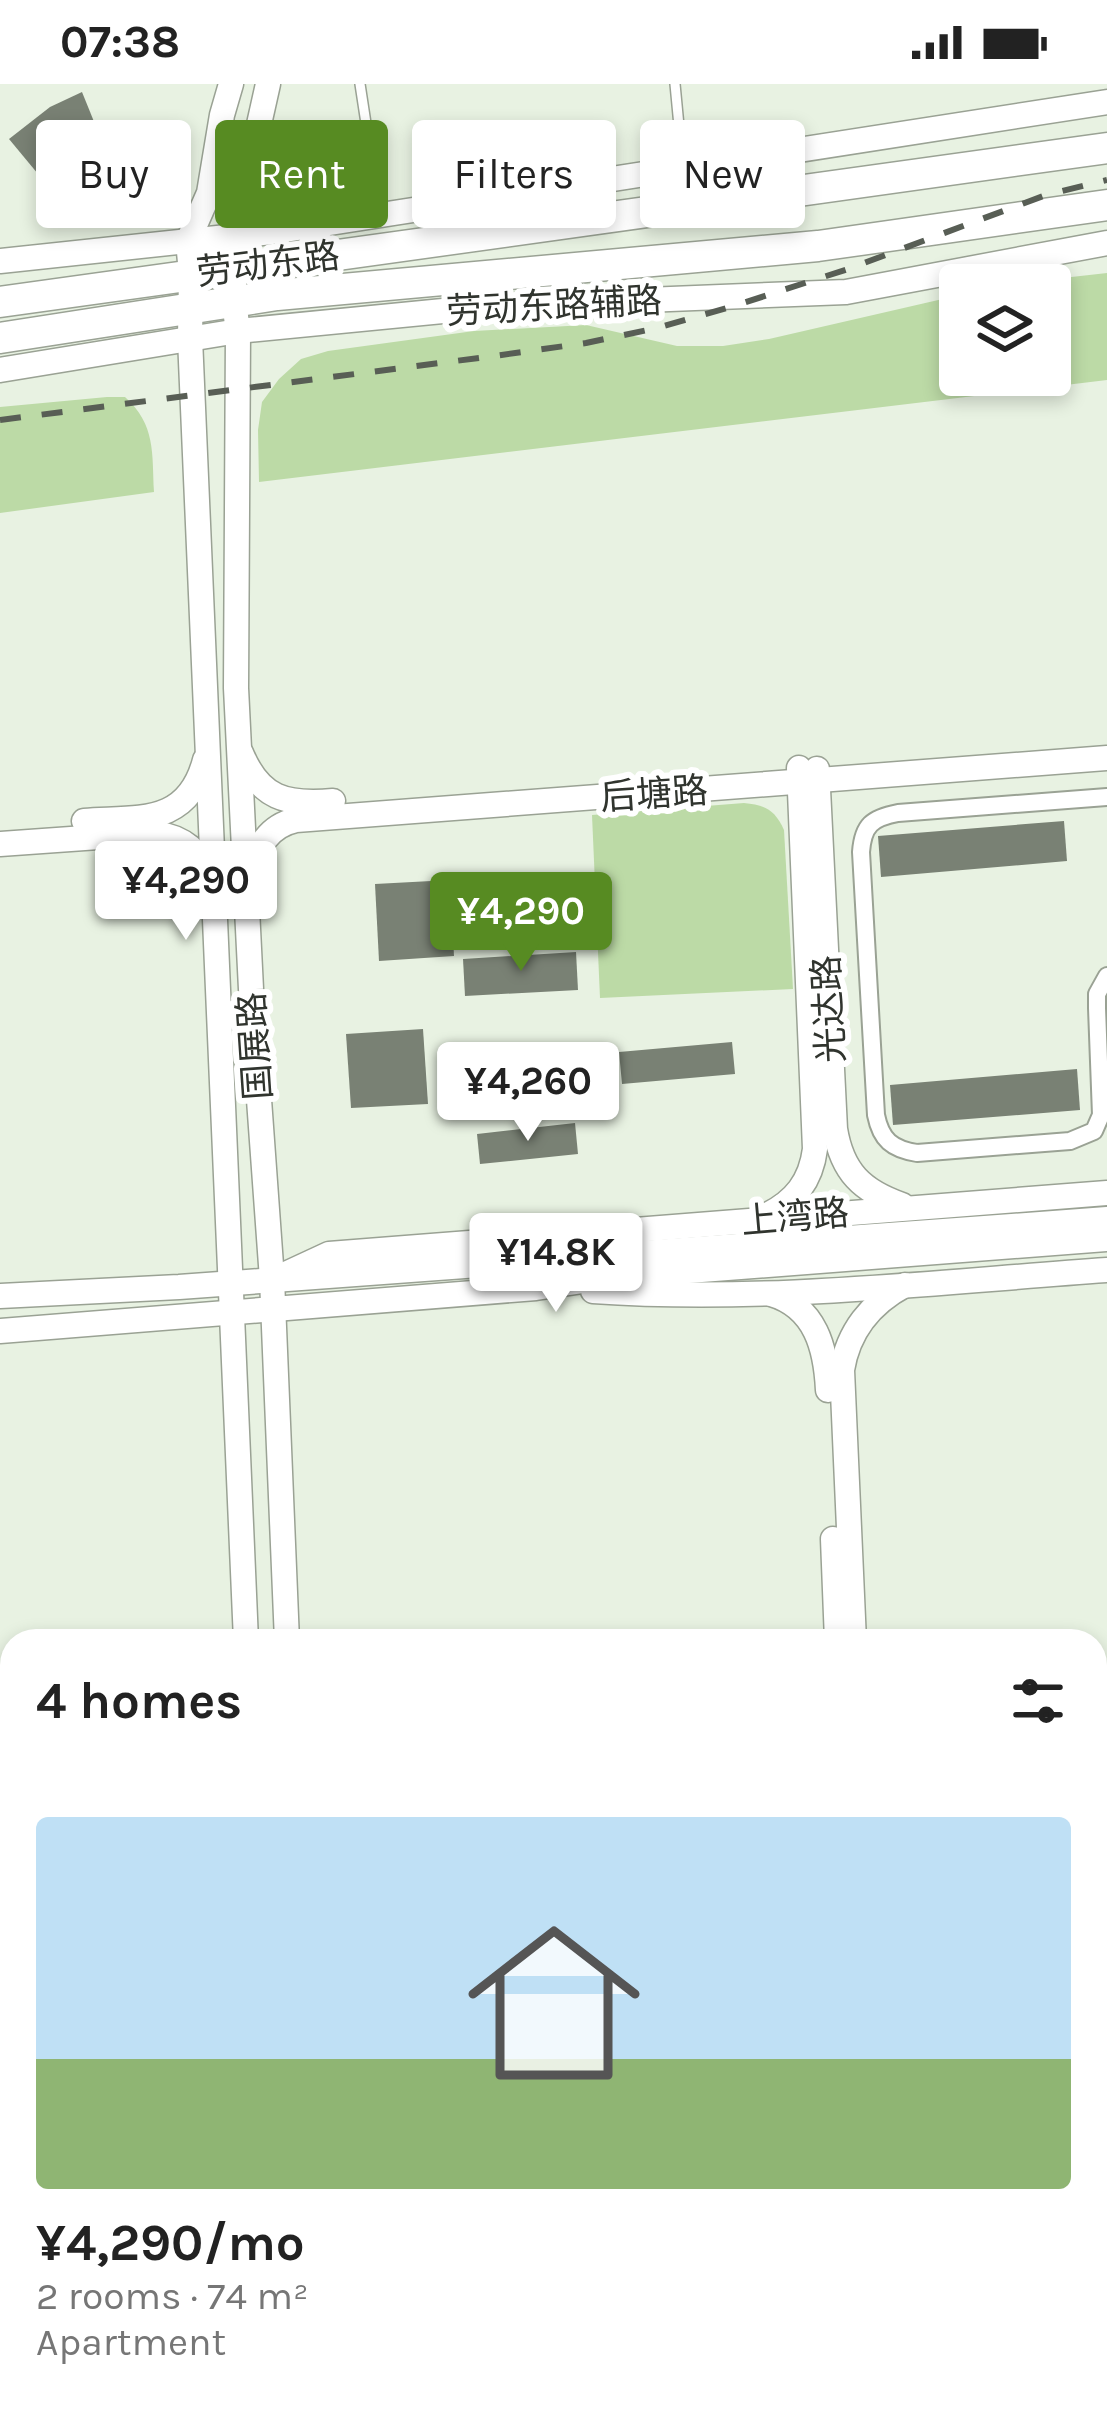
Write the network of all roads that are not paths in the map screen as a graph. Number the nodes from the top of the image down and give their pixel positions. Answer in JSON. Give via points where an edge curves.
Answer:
{"nodes":[{"id":1,"x":231,"y":84,"type":"edge"},
{"id":2,"x":268,"y":84,"type":"edge"},
{"id":3,"x":360,"y":84,"type":"edge"},
{"id":4,"x":675,"y":84,"type":"edge"},
{"id":5,"x":1107,"y":102,"type":"edge"},
{"id":6,"x":365,"y":120,"type":"edge"},
{"id":7,"x":678,"y":120,"type":"edge"},
{"id":8,"x":1107,"y":148,"type":"edge"},
{"id":9,"x":805,"y":149,"type":"edge"},
{"id":10,"x":640,"y":175,"type":"edge"},
{"id":11,"x":1107,"y":205,"type":"edge"},
{"id":12,"x":388,"y":214,"type":"edge"},
{"id":13,"x":290,"y":228,"type":"edge"},
{"id":14,"x":234,"y":236,"type":"junction"},
{"id":15,"x":188,"y":241,"type":"junction"},
{"id":16,"x":1107,"y":243,"type":"edge"},
{"id":17,"x":0,"y":261,"type":"edge"},
{"id":18,"x":232,"y":269,"type":"junction"},
{"id":19,"x":191,"y":273,"type":"junction"},
{"id":20,"x":0,"y":302,"type":"edge"},
{"id":21,"x":236,"y":317,"type":"junction"},
{"id":22,"x":190,"y":323,"type":"junction"},
{"id":23,"x":0,"y":338,"type":"edge"},
{"id":24,"x":0,"y":370,"type":"edge"},
{"id":25,"x":1107,"y":743,"type":"edge"},
{"id":26,"x":239,"y":747,"type":"junction"},
{"id":27,"x":207,"y":752,"type":"junction"},
{"id":28,"x":1107,"y":758,"type":"edge"},
{"id":29,"x":808,"y":774,"type":"junction"},
{"id":30,"x":1107,"y":797,"type":"edge"},
{"id":31,"x":0,"y":827,"type":"edge"},
{"id":32,"x":0,"y":844,"type":"edge"},
{"id":33,"x":246,"y":892,"type":"junction"},
{"id":34,"x":214,"y":894,"type":"junction"},
{"id":35,"x":868,"y":976,"type":"junction"},
{"id":36,"x":1107,"y":976,"type":"edge"},
{"id":37,"x":827,"y":978,"type":"junction"},
{"id":38,"x":1107,"y":1193,"type":"edge"},
{"id":39,"x":916,"y":1208,"type":"junction"},
{"id":40,"x":1107,"y":1219,"type":"edge"},
{"id":41,"x":754,"y":1221,"type":"junction"},
{"id":42,"x":1107,"y":1239,"type":"edge"},
{"id":43,"x":1107,"y":1270,"type":"edge"},
{"id":44,"x":272,"y":1280,"type":"junction"},
{"id":45,"x":231,"y":1282,"type":"junction"},
{"id":46,"x":909,"y":1283,"type":"junction"},
{"id":47,"x":536,"y":1288,"type":"junction"},
{"id":48,"x":769,"y":1294,"type":"junction"},
{"id":49,"x":0,"y":1296,"type":"edge"},
{"id":50,"x":273,"y":1310,"type":"junction"},
{"id":51,"x":232,"y":1312,"type":"junction"},
{"id":52,"x":0,"y":1331,"type":"edge"},
{"id":53,"x":245,"y":1629,"type":"edge"},
{"id":54,"x":286,"y":1629,"type":"edge"},
{"id":55,"x":837,"y":1629,"type":"edge"},
{"id":56,"x":853,"y":1629,"type":"edge"}],
"edges":[{"from":1,"to":15,"type":"main road","via":[[209,193]]},
{"from":2,"to":14,"type":"main road","name":"国展路"},
{"from":3,"to":6,"type":"lane"},
{"from":4,"to":7,"type":"lane"},
{"from":5,"to":9,"type":"main road"},
{"from":8,"to":18,"type":"highway","name":"劳动东路"},
{"from":10,"to":12,"type":"main road"},
{"from":11,"to":21,"type":"highway","name":"劳动东路","via":[[818,246],[277,295]]},
{"from":13,"to":14,"type":"main road"},
{"from":14,"to":15,"type":"main road"},
{"from":14,"to":18,"type":"main road","name":"国展路"},
{"from":15,"to":17,"type":"main road"},
{"from":15,"to":19,"type":"main road","name":"国展路"},
{"from":16,"to":21,"type":"main road","name":"劳动东路辅路","via":[[846,292]]},
{"from":18,"to":19,"type":"highway","name":"劳动东路"},
{"from":18,"to":21,"type":"main road","name":"国展路"},
{"from":19,"to":20,"type":"highway","name":"劳动东路"},
{"from":19,"to":22,"type":"main road","name":"国展路"},
{"from":21,"to":22,"type":"highway","name":"劳动东路"},
{"from":21,"to":26,"type":"main road","name":"国展路"},
{"from":22,"to":23,"type":"highway","name":"劳动东路"},
{"from":22,"to":24,"type":"main road"},
{"from":22,"to":27,"type":"main road","name":"国展路"},
{"from":25,"to":29,"type":"main road","name":"后塘路"},
{"from":26,"to":29,"type":"main road","name":"后塘路","via":[[264,789],[295,802]]},
{"from":26,"to":33,"type":"main road","name":"国展路"},
{"from":27,"to":31,"type":"main road","via":[[199,780],[165,813]]},
{"from":27,"to":34,"type":"main road","name":"国展路"},
{"from":28,"to":29,"type":"main road","name":"后塘路"},
{"from":29,"to":33,"type":"main road","name":"后塘路","via":[[296,820],[261,843]]},
{"from":29,"to":37,"type":"main road","name":"光达路"},
{"from":29,"to":41,"type":"main road","name":"光达路","via":[[814,1149],[800,1191]]},
{"from":30,"to":35,"type":"street","via":[[871,820],[861,852]]},
{"from":32,"to":34,"type":"main road","via":[[168,835],[202,858]]},
{"from":33,"to":44,"type":"main road","name":"国展路"},
{"from":34,"to":45,"type":"main road","name":"国展路"},
{"from":35,"to":36,"type":"street","via":[[879,1130],[900,1150],[917,1153],[1070,1141],[1094,1131],[1101,1115],[1097,994]]},
{"from":35,"to":37,"type":"street"},
{"from":37,"to":39,"type":"main road","name":"光达路","via":[[838,1149],[856,1180]]},
{"from":38,"to":39,"type":"main road","name":"上湾路"},
{"from":39,"to":41,"type":"main road","name":"上湾路"},
{"from":40,"to":44,"type":"main road","name":"上湾路"},
{"from":41,"to":44,"type":"main road","name":"上湾路","via":[[329,1254]]},
{"from":42,"to":47,"type":"main road","name":"上湾路"},
{"from":43,"to":46,"type":"main road","name":"上湾路"},
{"from":44,"to":45,"type":"main road","name":"上湾路"},
{"from":44,"to":50,"type":"main road","name":"国展路"},
{"from":45,"to":49,"type":"main road","name":"上湾路"},
{"from":45,"to":51,"type":"main road","name":"国展路"},
{"from":46,"to":48,"type":"main road","name":"上湾路"},
{"from":46,"to":56,"type":"main road","via":[[867,1314],[842,1370]]},
{"from":47,"to":48,"type":"main road","name":"上湾路"},
{"from":47,"to":50,"type":"main road","name":"上湾路"},
{"from":48,"to":55,"type":"main road","via":[[800,1310],[826,1358]]},
{"from":50,"to":51,"type":"main road","name":"上湾路"},
{"from":50,"to":54,"type":"main road","name":"国展路"},
{"from":51,"to":52,"type":"main road","name":"上湾路"},
{"from":51,"to":53,"type":"main road","name":"国展路"}]}
